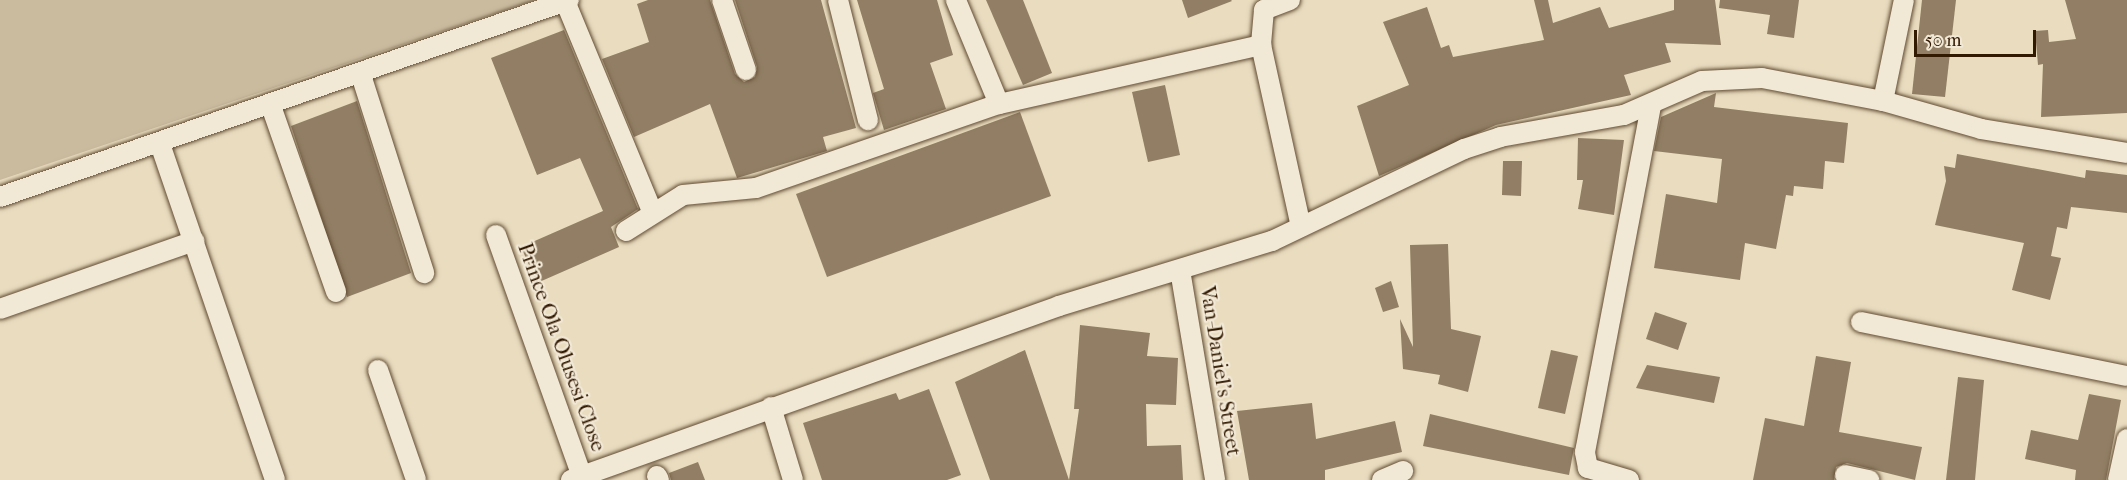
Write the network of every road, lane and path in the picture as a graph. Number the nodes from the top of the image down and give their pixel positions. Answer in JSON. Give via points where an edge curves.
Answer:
{"nodes":[{"id":1,"x":722,"y":0,"type":"edge"},
{"id":2,"x":838,"y":0,"type":"edge"},
{"id":3,"x":956,"y":0,"type":"edge"},
{"id":4,"x":1290,"y":0,"type":"edge"},
{"id":5,"x":1904,"y":0,"type":"edge"},
{"id":6,"x":567,"y":1,"type":"edge"},
{"id":7,"x":1262,"y":5,"type":"edge"},
{"id":8,"x":1261,"y":45,"type":"junction"},
{"id":9,"x":746,"y":70,"type":"dead end"},
{"id":10,"x":361,"y":75,"type":"junction"},
{"id":11,"x":1883,"y":101,"type":"junction"},
{"id":12,"x":999,"y":104,"type":"junction"},
{"id":13,"x":1651,"y":105,"type":"junction"},
{"id":14,"x":271,"y":106,"type":"junction"},
{"id":15,"x":867,"y":120,"type":"dead end"},
{"id":16,"x":160,"y":144,"type":"junction"},
{"id":17,"x":2127,"y":153,"type":"edge"},
{"id":18,"x":0,"y":197,"type":"edge"},
{"id":19,"x":652,"y":211,"type":"junction"},
{"id":20,"x":1300,"y":227,"type":"junction"},
{"id":21,"x":626,"y":231,"type":"dead end"},
{"id":22,"x":496,"y":235,"type":"dead end"},
{"id":23,"x":194,"y":241,"type":"junction"},
{"id":24,"x":1180,"y":270,"type":"junction"},
{"id":25,"x":424,"y":273,"type":"dead end"},
{"id":26,"x":336,"y":292,"type":"dead end"},
{"id":27,"x":0,"y":309,"type":"edge"},
{"id":28,"x":1861,"y":322,"type":"dead end"},
{"id":29,"x":378,"y":370,"type":"dead end"},
{"id":30,"x":2127,"y":376,"type":"edge"},
{"id":31,"x":771,"y":406,"type":"junction"},
{"id":32,"x":2127,"y":439,"type":"edge"},
{"id":33,"x":1403,"y":471,"type":"dead end"},
{"id":34,"x":1586,"y":474,"type":"edge"},
{"id":35,"x":1845,"y":475,"type":"dead end"},
{"id":36,"x":577,"y":478,"type":"edge"},
{"id":37,"x":275,"y":480,"type":"edge"},
{"id":38,"x":416,"y":480,"type":"edge"},
{"id":39,"x":793,"y":480,"type":"edge"},
{"id":40,"x":1215,"y":480,"type":"edge"},
{"id":41,"x":1382,"y":480,"type":"edge"},
{"id":42,"x":1629,"y":480,"type":"edge"},
{"id":43,"x":1869,"y":480,"type":"edge"},
{"id":44,"x":2118,"y":480,"type":"edge"}],
"edges":[{"from":1,"to":9,"type":"street"},
{"from":2,"to":15,"type":"street"},
{"from":3,"to":12,"type":"street"},
{"from":4,"to":7,"type":"street"},
{"from":5,"to":11,"type":"street"},
{"from":6,"to":10,"type":"street"},
{"from":6,"to":19,"type":"street"},
{"from":7,"to":8,"type":"street"},
{"from":8,"to":12,"type":"street"},
{"from":8,"to":20,"type":"street"},
{"from":10,"to":14,"type":"street"},
{"from":10,"to":25,"type":"street"},
{"from":11,"to":13,"type":"street","via":[[1730,76],[1702,81]]},
{"from":11,"to":17,"type":"street","via":[[1982,129]]},
{"from":12,"to":19,"type":"street","via":[[756,188],[704,190]]},
{"from":13,"to":20,"type":"street","via":[[1473,146]]},
{"from":13,"to":34,"type":"street","via":[[1585,452]]},
{"from":14,"to":16,"type":"street"},
{"from":14,"to":26,"type":"street"},
{"from":16,"to":18,"type":"street"},
{"from":16,"to":23,"type":"street"},
{"from":19,"to":21,"type":"street"},
{"from":20,"to":24,"type":"street"},
{"from":22,"to":36,"type":"street","name":"Prince Ola Olusesi Close"},
{"from":23,"to":27,"type":"street"},
{"from":23,"to":37,"type":"street"},
{"from":24,"to":31,"type":"street","via":[[1059,306]]},
{"from":24,"to":40,"type":"street","name":"Van-Daniel’s Street"},
{"from":28,"to":30,"type":"street"},
{"from":29,"to":38,"type":"street"},
{"from":31,"to":36,"type":"street"},
{"from":31,"to":39,"type":"street"},
{"from":32,"to":44,"type":"street"},
{"from":33,"to":41,"type":"street"},
{"from":34,"to":42,"type":"street"},
{"from":35,"to":43,"type":"street"}]}
